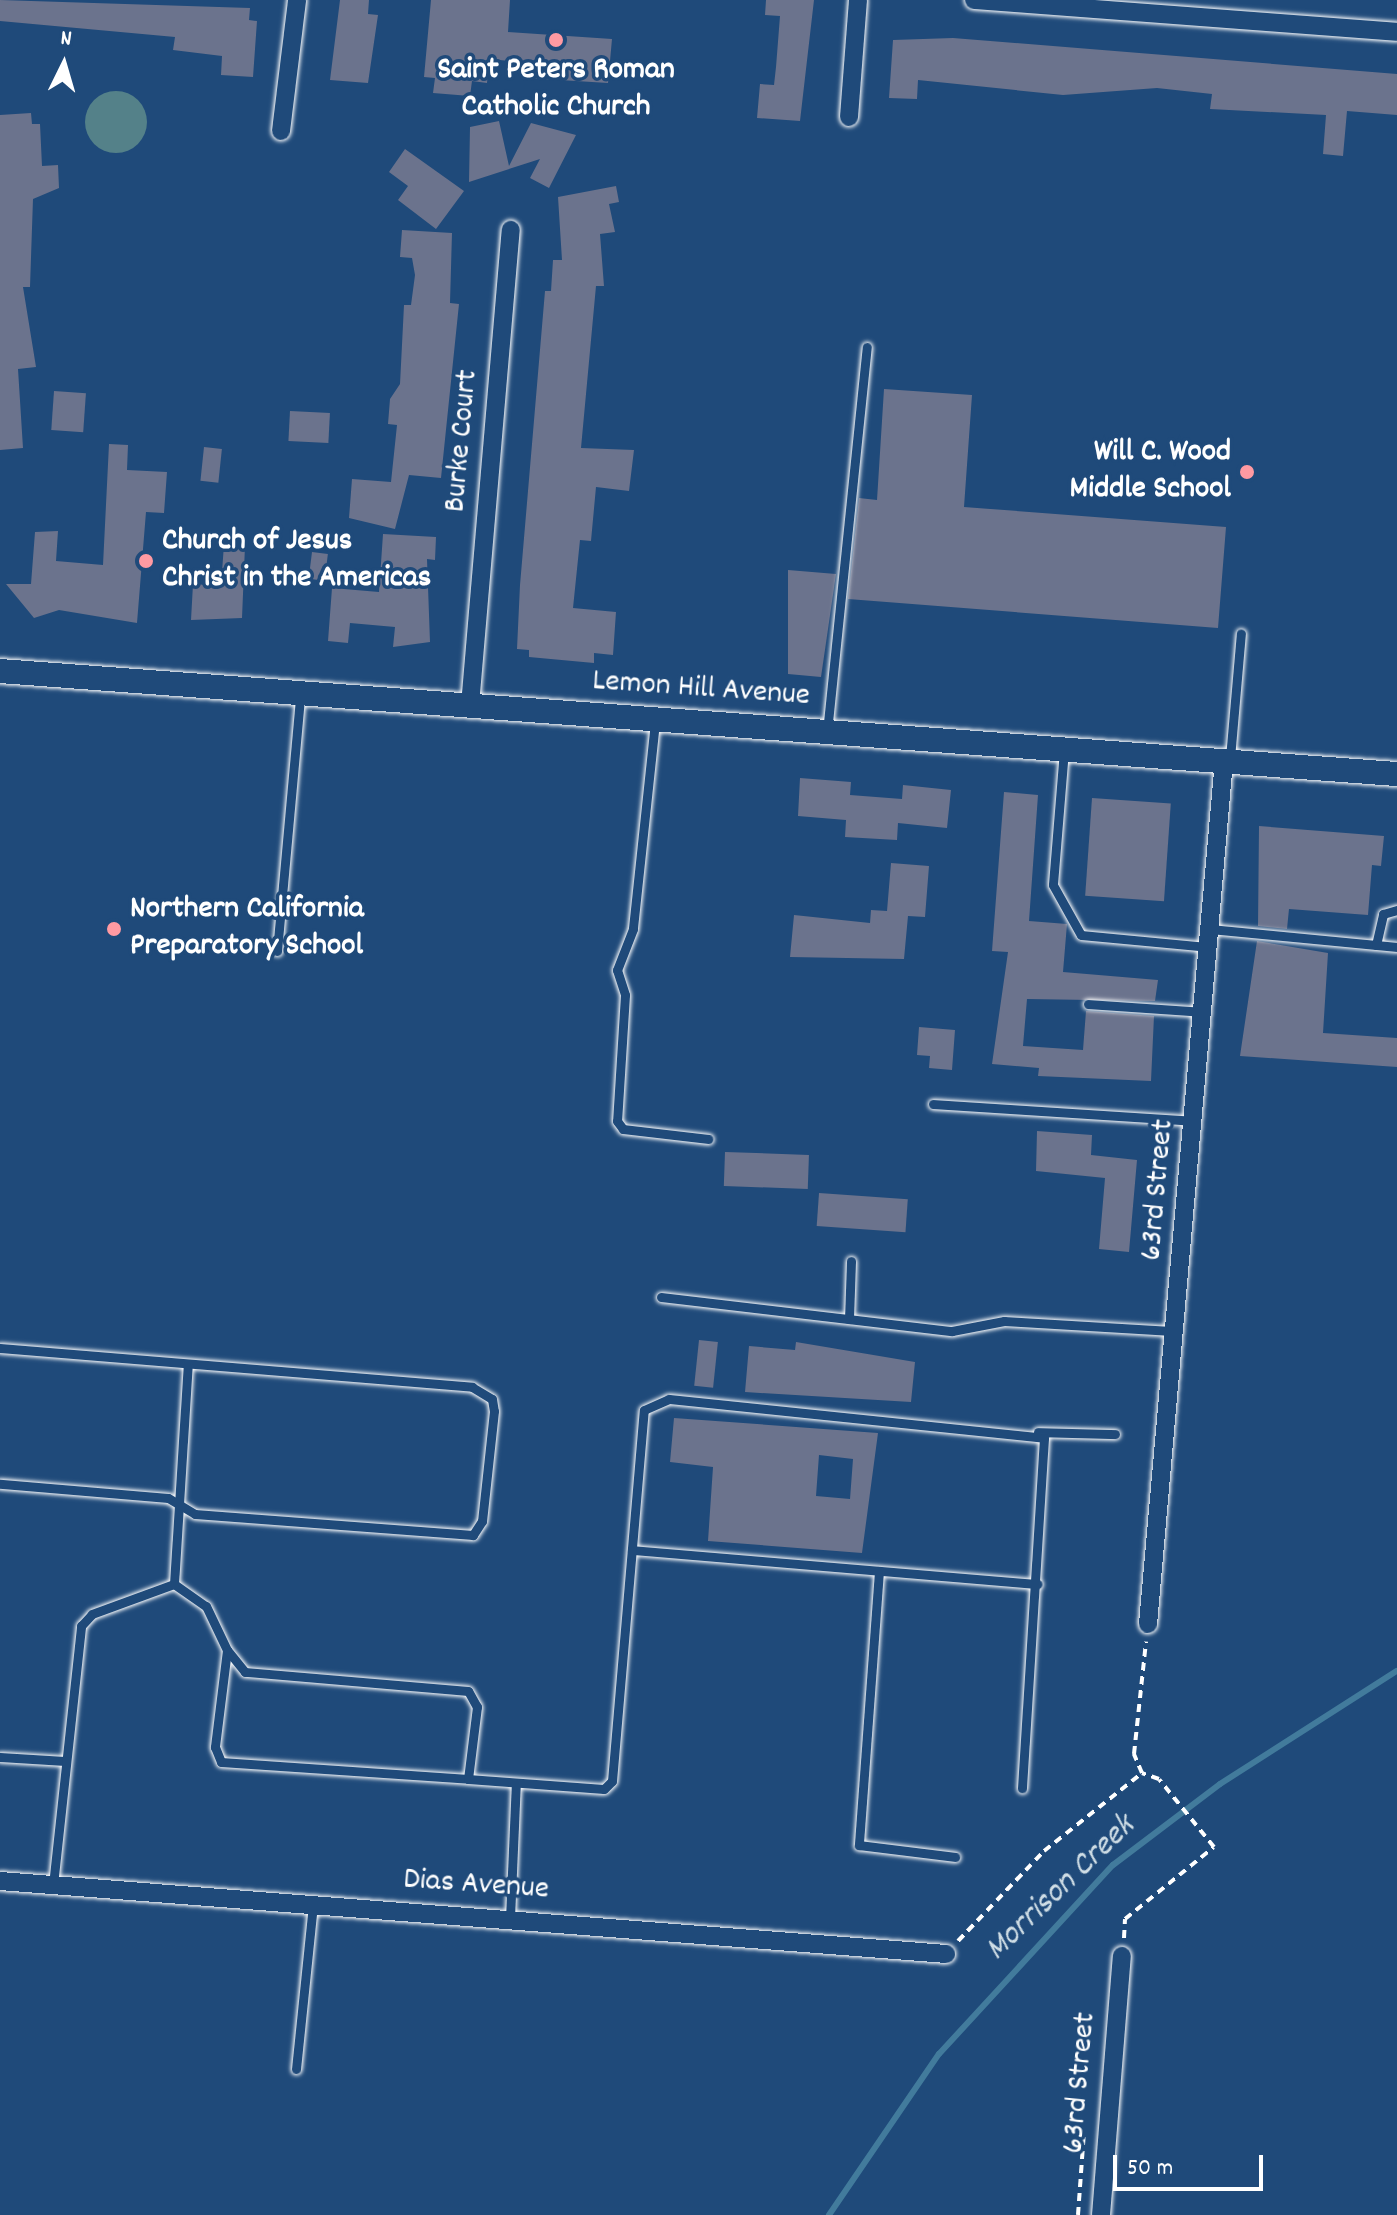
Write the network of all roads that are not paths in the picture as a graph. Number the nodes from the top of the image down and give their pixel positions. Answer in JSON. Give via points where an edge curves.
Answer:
{"nodes":[{"id":1,"x":297,"y":0,"type":"edge"},
{"id":2,"x":858,"y":0,"type":"edge"},
{"id":3,"x":974,"y":0,"type":"edge"},
{"id":4,"x":1118,"y":5,"type":"edge"},
{"id":5,"x":1397,"y":32,"type":"edge"},
{"id":6,"x":849,"y":117,"type":"dead end"},
{"id":7,"x":281,"y":131,"type":"dead end"},
{"id":8,"x":511,"y":230,"type":"dead end"},
{"id":9,"x":867,"y":347,"type":"dead end"},
{"id":10,"x":1241,"y":633,"type":"dead end"},
{"id":11,"x":0,"y":671,"type":"edge"},
{"id":12,"x":300,"y":692,"type":"junction"},
{"id":13,"x":470,"y":705,"type":"junction"},
{"id":14,"x":655,"y":719,"type":"junction"},
{"id":15,"x":827,"y":732,"type":"junction"},
{"id":16,"x":1064,"y":749,"type":"junction"},
{"id":17,"x":1227,"y":762,"type":"junction"},
{"id":18,"x":1397,"y":763,"type":"edge"},
{"id":19,"x":1397,"y":774,"type":"edge"},
{"id":20,"x":1397,"y":910,"type":"edge"},
{"id":21,"x":1210,"y":938,"type":"junction"},
{"id":22,"x":1376,"y":945,"type":"junction"},
{"id":23,"x":1397,"y":947,"type":"edge"},
{"id":24,"x":277,"y":951,"type":"dead end"},
{"id":25,"x":1088,"y":1004,"type":"dead end"},
{"id":26,"x":1204,"y":1012,"type":"junction"},
{"id":27,"x":933,"y":1104,"type":"dead end"},
{"id":28,"x":1195,"y":1121,"type":"junction"},
{"id":29,"x":708,"y":1139,"type":"dead end"},
{"id":30,"x":851,"y":1261,"type":"dead end"},
{"id":31,"x":661,"y":1297,"type":"dead end"},
{"id":32,"x":849,"y":1319,"type":"junction"},
{"id":33,"x":1178,"y":1332,"type":"junction"},
{"id":34,"x":0,"y":1348,"type":"edge"},
{"id":35,"x":188,"y":1364,"type":"junction"},
{"id":36,"x":1036,"y":1432,"type":"junction"},
{"id":37,"x":1115,"y":1434,"type":"dead end"},
{"id":38,"x":0,"y":1484,"type":"edge"},
{"id":39,"x":175,"y":1504,"type":"junction"},
{"id":40,"x":632,"y":1550,"type":"junction"},
{"id":41,"x":879,"y":1571,"type":"junction"},
{"id":42,"x":174,"y":1584,"type":"junction"},
{"id":43,"x":1038,"y":1584,"type":"junction"},
{"id":44,"x":1148,"y":1624,"type":"road end"},
{"id":45,"x":227,"y":1650,"type":"junction"},
{"id":46,"x":0,"y":1757,"type":"edge"},
{"id":47,"x":65,"y":1761,"type":"junction"},
{"id":48,"x":468,"y":1779,"type":"junction"},
{"id":49,"x":516,"y":1783,"type":"junction"},
{"id":50,"x":1022,"y":1788,"type":"dead end"},
{"id":51,"x":955,"y":1857,"type":"dead end"},
{"id":52,"x":0,"y":1881,"type":"edge"},
{"id":53,"x":53,"y":1885,"type":"junction"},
{"id":54,"x":313,"y":1904,"type":"junction"},
{"id":55,"x":510,"y":1918,"type":"junction"},
{"id":56,"x":946,"y":1954,"type":"road end"},
{"id":57,"x":1122,"y":1956,"type":"road end"},
{"id":58,"x":296,"y":2069,"type":"dead end"},
{"id":59,"x":1101,"y":2215,"type":"edge"}],
"edges":[{"from":1,"to":7,"type":"street"},
{"from":2,"to":6,"type":"street"},
{"from":3,"to":4,"type":"street"},
{"from":4,"to":5,"type":"street"},
{"from":8,"to":13,"type":"street","name":"Burke Court"},
{"from":9,"to":15,"type":"lane"},
{"from":10,"to":17,"type":"lane"},
{"from":11,"to":12,"type":"street","name":"Lemon Hill Avenue"},
{"from":12,"to":13,"type":"street","name":"Lemon Hill Avenue"},
{"from":12,"to":24,"type":"lane"},
{"from":13,"to":14,"type":"street","name":"Lemon Hill Avenue"},
{"from":14,"to":15,"type":"street","name":"Lemon Hill Avenue"},
{"from":14,"to":29,"type":"lane","via":[[633,929],[617,970],[625,995],[617,1121],[623,1129]]},
{"from":15,"to":16,"type":"street","name":"Lemon Hill Avenue"},
{"from":16,"to":17,"type":"street","name":"Lemon Hill Avenue"},
{"from":16,"to":21,"type":"lane","via":[[1053,885],[1081,935]]},
{"from":17,"to":19,"type":"street","name":"Lemon Hill Avenue"},
{"from":17,"to":21,"type":"street","name":"63rd Street"},
{"from":18,"to":19,"type":"lane"},
{"from":20,"to":22,"type":"lane","via":[[1383,914]]},
{"from":21,"to":22,"type":"lane"},
{"from":21,"to":26,"type":"street","name":"63rd Street"},
{"from":22,"to":23,"type":"lane"},
{"from":25,"to":26,"type":"lane"},
{"from":26,"to":28,"type":"street","name":"63rd Street"},
{"from":27,"to":28,"type":"lane"},
{"from":28,"to":33,"type":"street","name":"63rd Street"},
{"from":30,"to":32,"type":"lane"},
{"from":31,"to":32,"type":"lane"},
{"from":32,"to":33,"type":"lane","via":[[952,1331],[1004,1321]]},
{"from":33,"to":44,"type":"street","name":"63rd Street"},
{"from":34,"to":35,"type":"lane"},
{"from":35,"to":39,"type":"lane"},
{"from":35,"to":39,"type":"lane","via":[[472,1387],[492,1399],[494,1411],[482,1521],[473,1535],[195,1514]]},
{"from":36,"to":37,"type":"lane"},
{"from":36,"to":40,"type":"lane","via":[[655,1402],[644,1410]]},
{"from":36,"to":43,"type":"lane","via":[[1048,1446]]},
{"from":38,"to":39,"type":"lane"},
{"from":39,"to":42,"type":"lane"},
{"from":40,"to":41,"type":"lane"},
{"from":40,"to":49,"type":"lane","via":[[612,1781],[604,1789]]},
{"from":41,"to":43,"type":"lane"},
{"from":41,"to":51,"type":"lane","via":[[859,1845]]},
{"from":42,"to":45,"type":"lane","via":[[206,1606]]},
{"from":42,"to":47,"type":"lane","via":[[92,1614],[81,1626]]},
{"from":43,"to":50,"type":"lane"},
{"from":45,"to":48,"type":"lane","via":[[245,1672],[468,1691],[477,1707]]},
{"from":45,"to":48,"type":"lane","via":[[215,1747],[221,1762]]},
{"from":46,"to":47,"type":"lane"},
{"from":47,"to":53,"type":"lane"},
{"from":48,"to":49,"type":"lane"},
{"from":49,"to":55,"type":"lane"},
{"from":52,"to":53,"type":"street","name":"Dias Avenue"},
{"from":53,"to":54,"type":"street","name":"Dias Avenue"},
{"from":54,"to":55,"type":"street","name":"Dias Avenue"},
{"from":54,"to":58,"type":"lane"},
{"from":55,"to":56,"type":"street","name":"Dias Avenue"},
{"from":57,"to":59,"type":"street","name":"63rd Street"}]}
